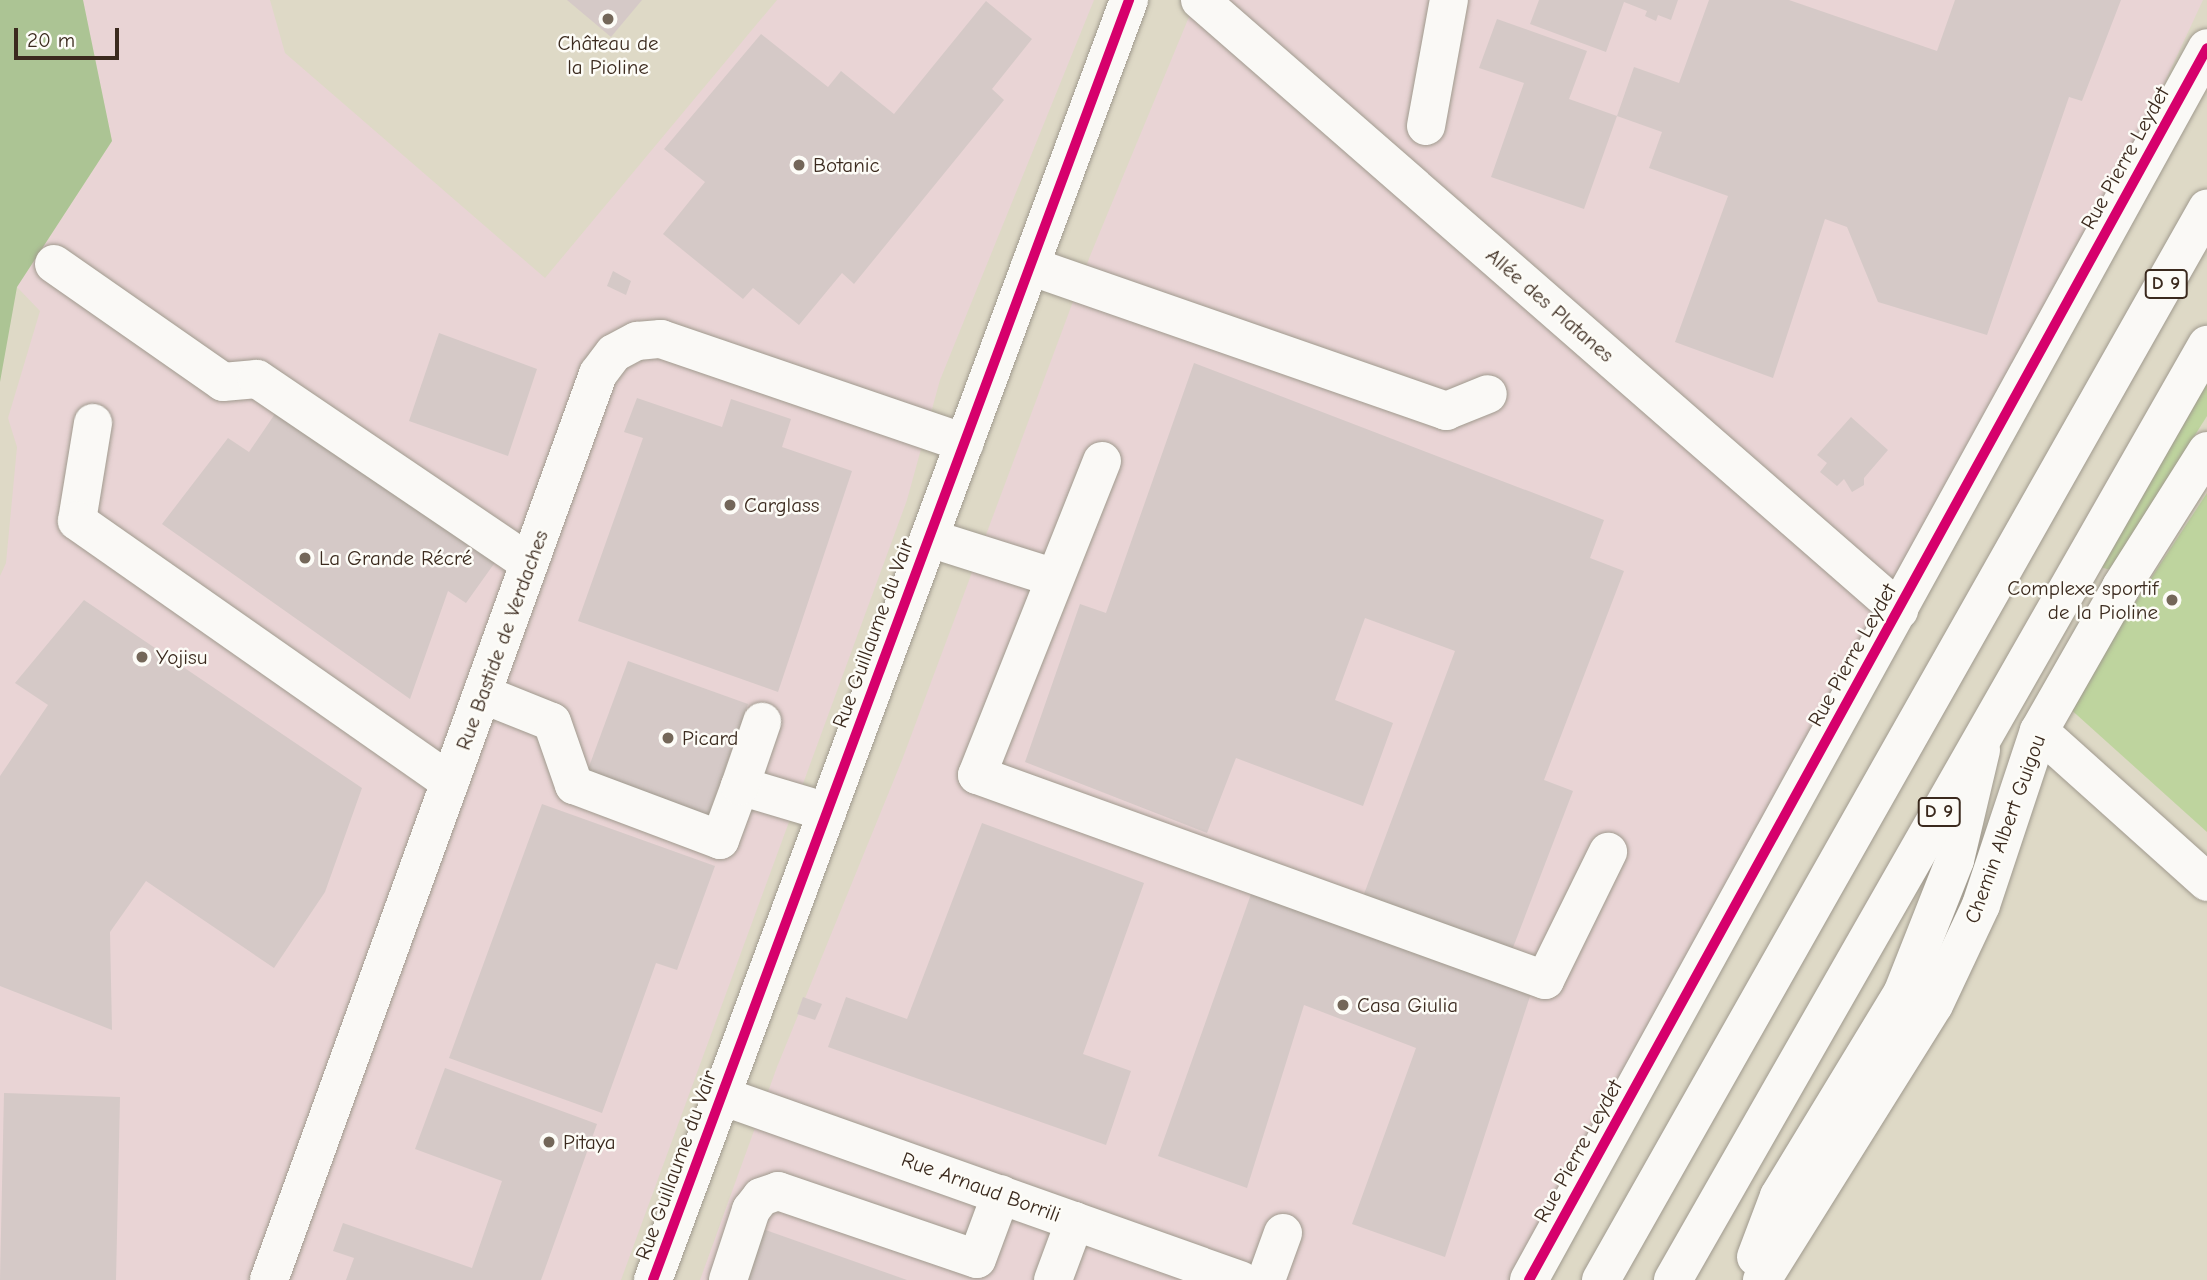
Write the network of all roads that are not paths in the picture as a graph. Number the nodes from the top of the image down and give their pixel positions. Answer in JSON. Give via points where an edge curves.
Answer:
{"nodes":[{"id":1,"x":1129,"y":0,"type":"edge"},
{"id":2,"x":1200,"y":0,"type":"edge"},
{"id":3,"x":1449,"y":0,"type":"edge"},
{"id":4,"x":2207,"y":48,"type":"edge"},
{"id":5,"x":1426,"y":126,"type":"dead end"},
{"id":6,"x":2207,"y":209,"type":"edge"},
{"id":7,"x":2207,"y":218,"type":"edge"},
{"id":8,"x":54,"y":264,"type":"dead end"},
{"id":9,"x":1030,"y":266,"type":"junction"},
{"id":10,"x":2207,"y":345,"type":"edge"},
{"id":11,"x":2125,"y":351,"type":"junction"},
{"id":12,"x":1488,"y":394,"type":"dead end"},
{"id":13,"x":93,"y":424,"type":"dead end"},
{"id":14,"x":965,"y":443,"type":"junction"},
{"id":15,"x":2207,"y":451,"type":"edge"},
{"id":16,"x":1102,"y":461,"type":"dead end"},
{"id":17,"x":929,"y":538,"type":"junction"},
{"id":18,"x":529,"y":563,"type":"junction"},
{"id":19,"x":1055,"y":578,"type":"junction"},
{"id":20,"x":1899,"y":610,"type":"junction"},
{"id":21,"x":482,"y":694,"type":"junction"},
{"id":22,"x":762,"y":723,"type":"dead end"},
{"id":23,"x":1986,"y":725,"type":"junction"},
{"id":24,"x":2039,"y":731,"type":"junction"},
{"id":25,"x":450,"y":782,"type":"junction"},
{"id":26,"x":740,"y":786,"type":"junction"},
{"id":27,"x":827,"y":812,"type":"junction"},
{"id":28,"x":1608,"y":852,"type":"dead end"},
{"id":29,"x":2207,"y":882,"type":"edge"},
{"id":30,"x":722,"y":1096,"type":"junction"},
{"id":31,"x":1012,"y":1198,"type":"junction"},
{"id":32,"x":1075,"y":1221,"type":"junction"},
{"id":33,"x":1283,"y":1233,"type":"dead end"},
{"id":34,"x":269,"y":1280,"type":"edge"},
{"id":35,"x":653,"y":1280,"type":"edge"},
{"id":36,"x":728,"y":1280,"type":"edge"},
{"id":37,"x":995,"y":1280,"type":"edge"},
{"id":38,"x":1053,"y":1280,"type":"edge"},
{"id":39,"x":1240,"y":1280,"type":"edge"},
{"id":40,"x":1266,"y":1280,"type":"edge"},
{"id":41,"x":1529,"y":1280,"type":"edge"},
{"id":42,"x":1601,"y":1280,"type":"edge"},
{"id":43,"x":1673,"y":1280,"type":"edge"},
{"id":44,"x":1753,"y":1280,"type":"edge"},
{"id":45,"x":1762,"y":1280,"type":"edge"}],
"edges":[{"from":1,"to":9,"type":"main road","name":"Rue Guillaume du Vair"},
{"from":2,"to":20,"type":"main road","name":"Allée des Platanes"},
{"from":3,"to":5,"type":"main road"},
{"from":4,"to":20,"type":"main road","name":"Rue Pierre Leydet"},
{"from":6,"to":11,"type":"main road"},
{"from":7,"to":11,"type":"main road","number":"D 9"},
{"from":8,"to":18,"type":"main road","via":[[223,382],[257,379]]},
{"from":9,"to":12,"type":"main road","via":[[1446,411]]},
{"from":9,"to":14,"type":"main road","name":"Rue Guillaume du Vair"},
{"from":10,"to":23,"type":"main road","number":"D 9"},
{"from":11,"to":42,"type":"main road","number":"D 9"},
{"from":13,"to":25,"type":"main road","via":[[77,521]]},
{"from":14,"to":17,"type":"main road","name":"Rue Guillaume du Vair"},
{"from":14,"to":18,"type":"main road","name":"Rue Bastide de Verdaches","via":[[661,339],[637,341],[614,353],[598,374]]},
{"from":15,"to":24,"type":"main road","name":"Chemin Albert Guigou"},
{"from":16,"to":19,"type":"main road"},
{"from":17,"to":19,"type":"main road"},
{"from":17,"to":27,"type":"main road","name":"Rue Guillaume du Vair"},
{"from":18,"to":21,"type":"main road","name":"Rue Bastide de Verdaches"},
{"from":19,"to":28,"type":"main road","via":[[977,775],[1545,980]]},
{"from":20,"to":41,"type":"main road","name":"Rue Pierre Leydet"},
{"from":21,"to":25,"type":"main road","name":"Rue Bastide de Verdaches"},
{"from":21,"to":26,"type":"main road","via":[[552,722],[574,785],[720,841]]},
{"from":22,"to":26,"type":"main road"},
{"from":23,"to":43,"type":"main road","number":"D 9"},
{"from":23,"to":44,"type":"main road","via":[[1955,860],[1902,994],[1779,1196],[1756,1257]]},
{"from":24,"to":29,"type":"main road"},
{"from":24,"to":45,"type":"main road","name":"Chemin Albert Guigou","via":[[1981,905],[1934,1005]]},
{"from":25,"to":34,"type":"main road","name":"Rue Bastide de Verdaches"},
{"from":26,"to":27,"type":"main road"},
{"from":27,"to":30,"type":"main road","name":"Rue Guillaume du Vair"},
{"from":30,"to":31,"type":"main road","name":"Rue Arnaud Borrili"},
{"from":30,"to":35,"type":"main road","name":"Rue Guillaume du Vair"},
{"from":31,"to":32,"type":"main road","name":"Rue Arnaud Borrili"},
{"from":31,"to":36,"type":"main road","via":[[977,1259],[778,1191],[761,1197],[751,1210]]},
{"from":31,"to":37,"type":"main road"},
{"from":32,"to":38,"type":"main road"},
{"from":32,"to":39,"type":"main road","name":"Rue Arnaud Borrili"},
{"from":33,"to":40,"type":"main road"}]}
